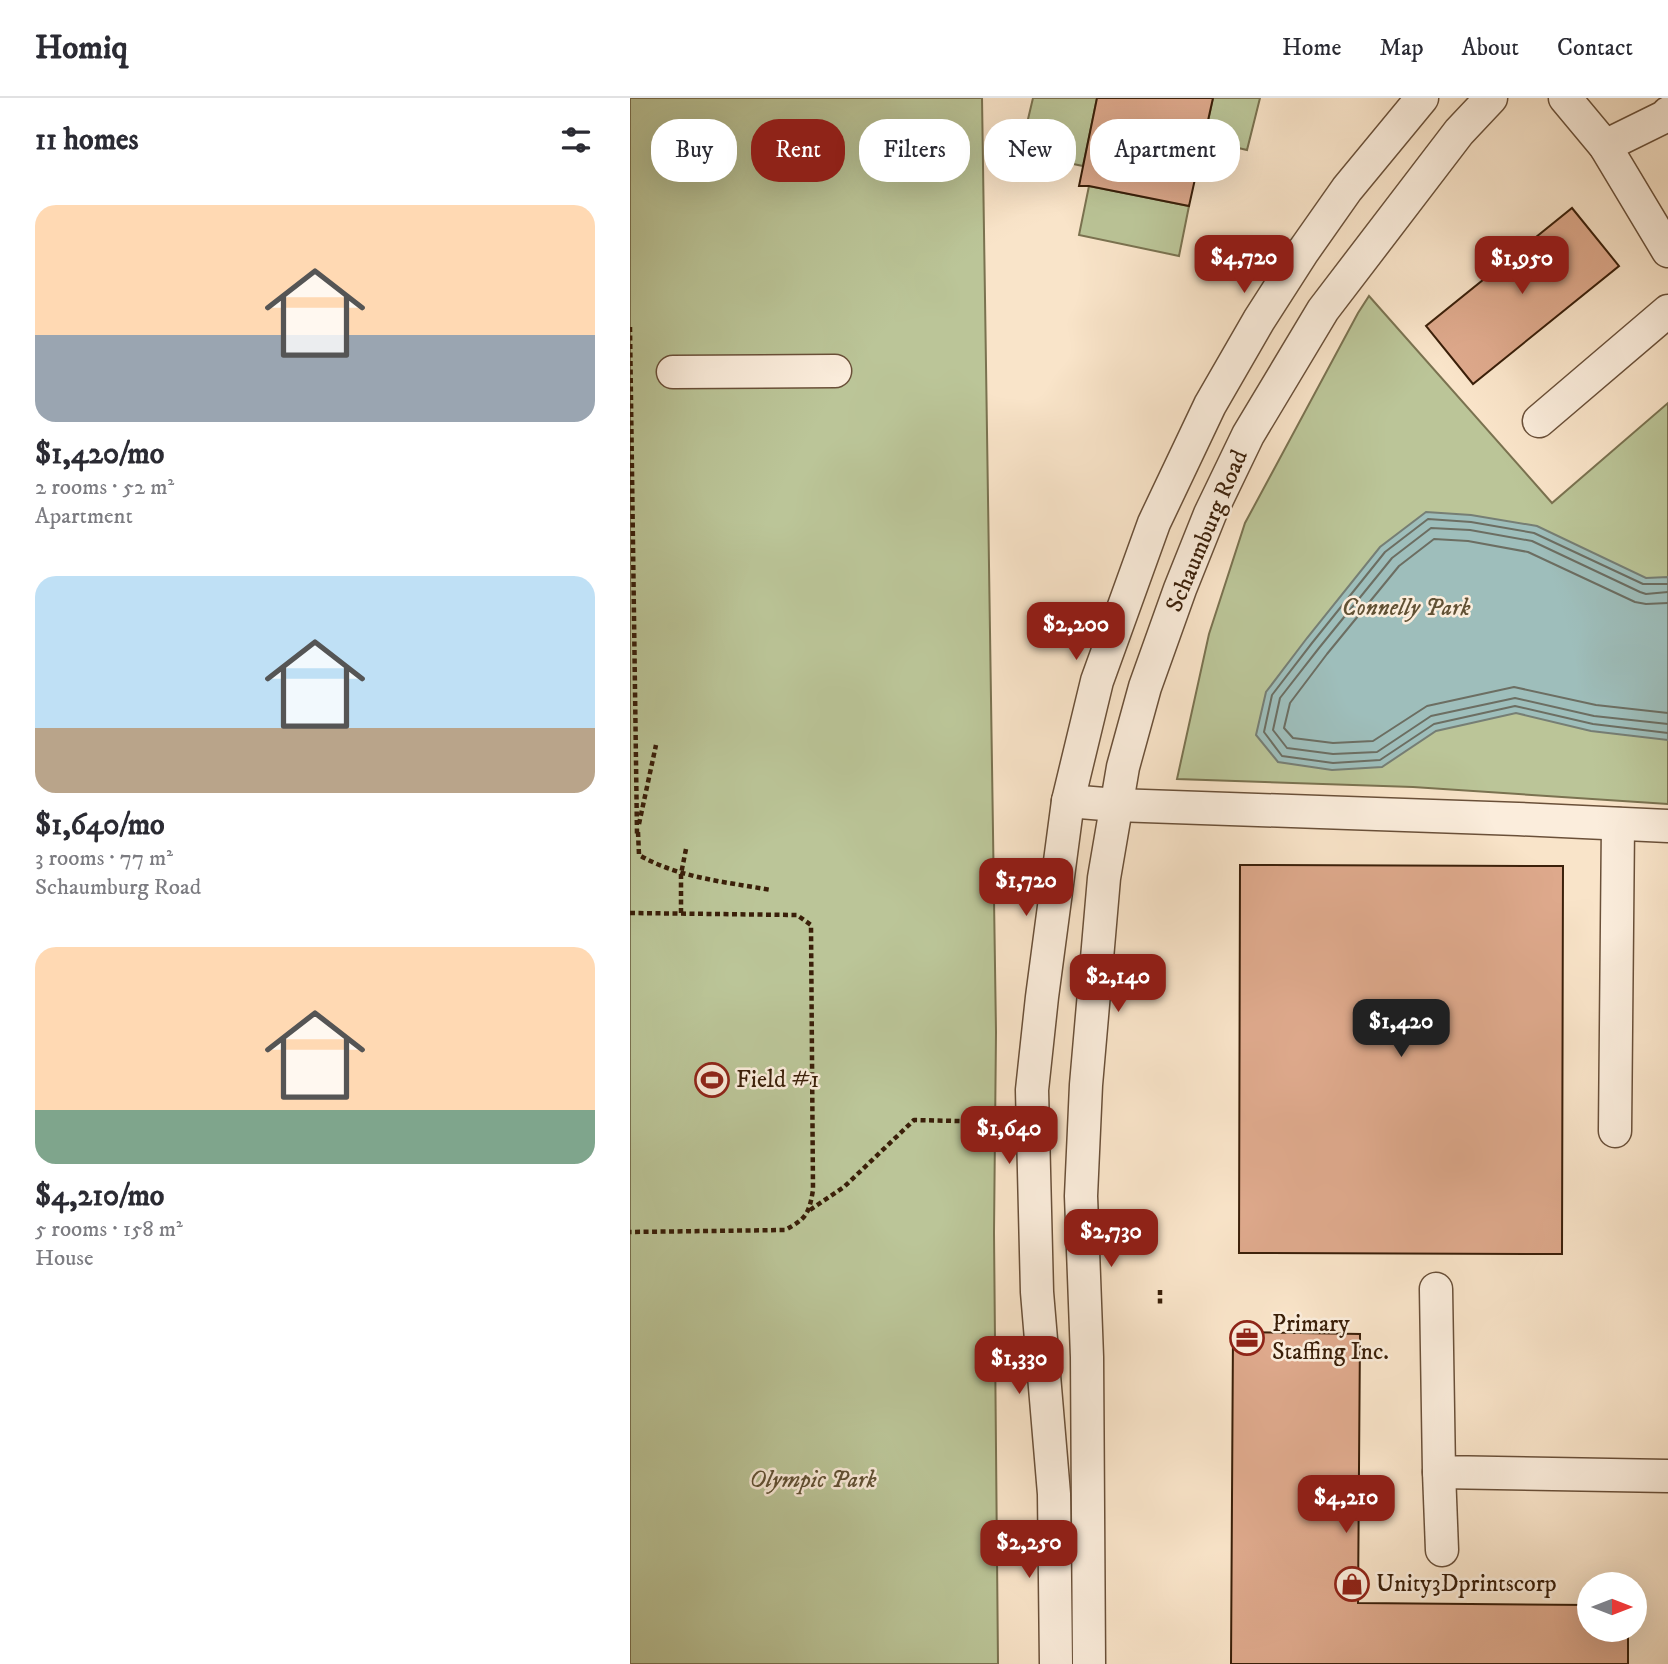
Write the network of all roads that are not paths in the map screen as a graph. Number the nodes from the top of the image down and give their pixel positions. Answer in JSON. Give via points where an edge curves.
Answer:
{"nodes":[{"id":1,"x":1422,"y":98,"type":"edge"},
{"id":2,"x":1491,"y":98,"type":"edge"},
{"id":3,"x":1565,"y":98,"type":"edge"},
{"id":4,"x":1668,"y":113,"type":"edge"},
{"id":5,"x":1605,"y":146,"type":"junction"},
{"id":6,"x":1668,"y":251,"type":"edge"},
{"id":7,"x":1668,"y":311,"type":"edge"},
{"id":8,"x":835,"y":371,"type":"dead end"},
{"id":9,"x":673,"y":372,"type":"dead end"},
{"id":10,"x":1539,"y":421,"type":"dead end"},
{"id":11,"x":1068,"y":802,"type":"junction"},
{"id":12,"x":1116,"y":805,"type":"junction"},
{"id":13,"x":1618,"y":824,"type":"junction"},
{"id":14,"x":1668,"y":826,"type":"edge"},
{"id":15,"x":1615,"y":1131,"type":"dead end"},
{"id":16,"x":1436,"y":1289,"type":"dead end"},
{"id":17,"x":1439,"y":1472,"type":"junction"},
{"id":18,"x":1668,"y":1476,"type":"edge"},
{"id":19,"x":1442,"y":1550,"type":"dead end"},
{"id":20,"x":1056,"y":1664,"type":"edge"},
{"id":21,"x":1089,"y":1664,"type":"edge"}],
"edges":[{"from":1,"to":11,"type":"street","name":"Schaumburg Road","via":[[1346,189],[1259,320],[1210,405],[1154,523],[1097,681]]},
{"from":2,"to":12,"type":"street","name":"Schaumburg Road","via":[[1459,132],[1323,310],[1248,435],[1210,514],[1145,687]]},
{"from":3,"to":5,"type":"street"},
{"from":4,"to":5,"type":"street"},
{"from":5,"to":6,"type":"street"},
{"from":7,"to":10,"type":"street"},
{"from":8,"to":9,"type":"street"},
{"from":11,"to":12,"type":"street"},
{"from":11,"to":20,"type":"street","name":"Schaumburg Road","via":[[1032,1090],[1037,1292],[1054,1494]]},
{"from":12,"to":13,"type":"street"},
{"from":12,"to":21,"type":"street","name":"Schaumburg Road","via":[[1093,987],[1081,1195]]},
{"from":13,"to":14,"type":"street"},
{"from":13,"to":15,"type":"street"},
{"from":16,"to":17,"type":"street"},
{"from":17,"to":18,"type":"street"},
{"from":17,"to":19,"type":"street"}]}
